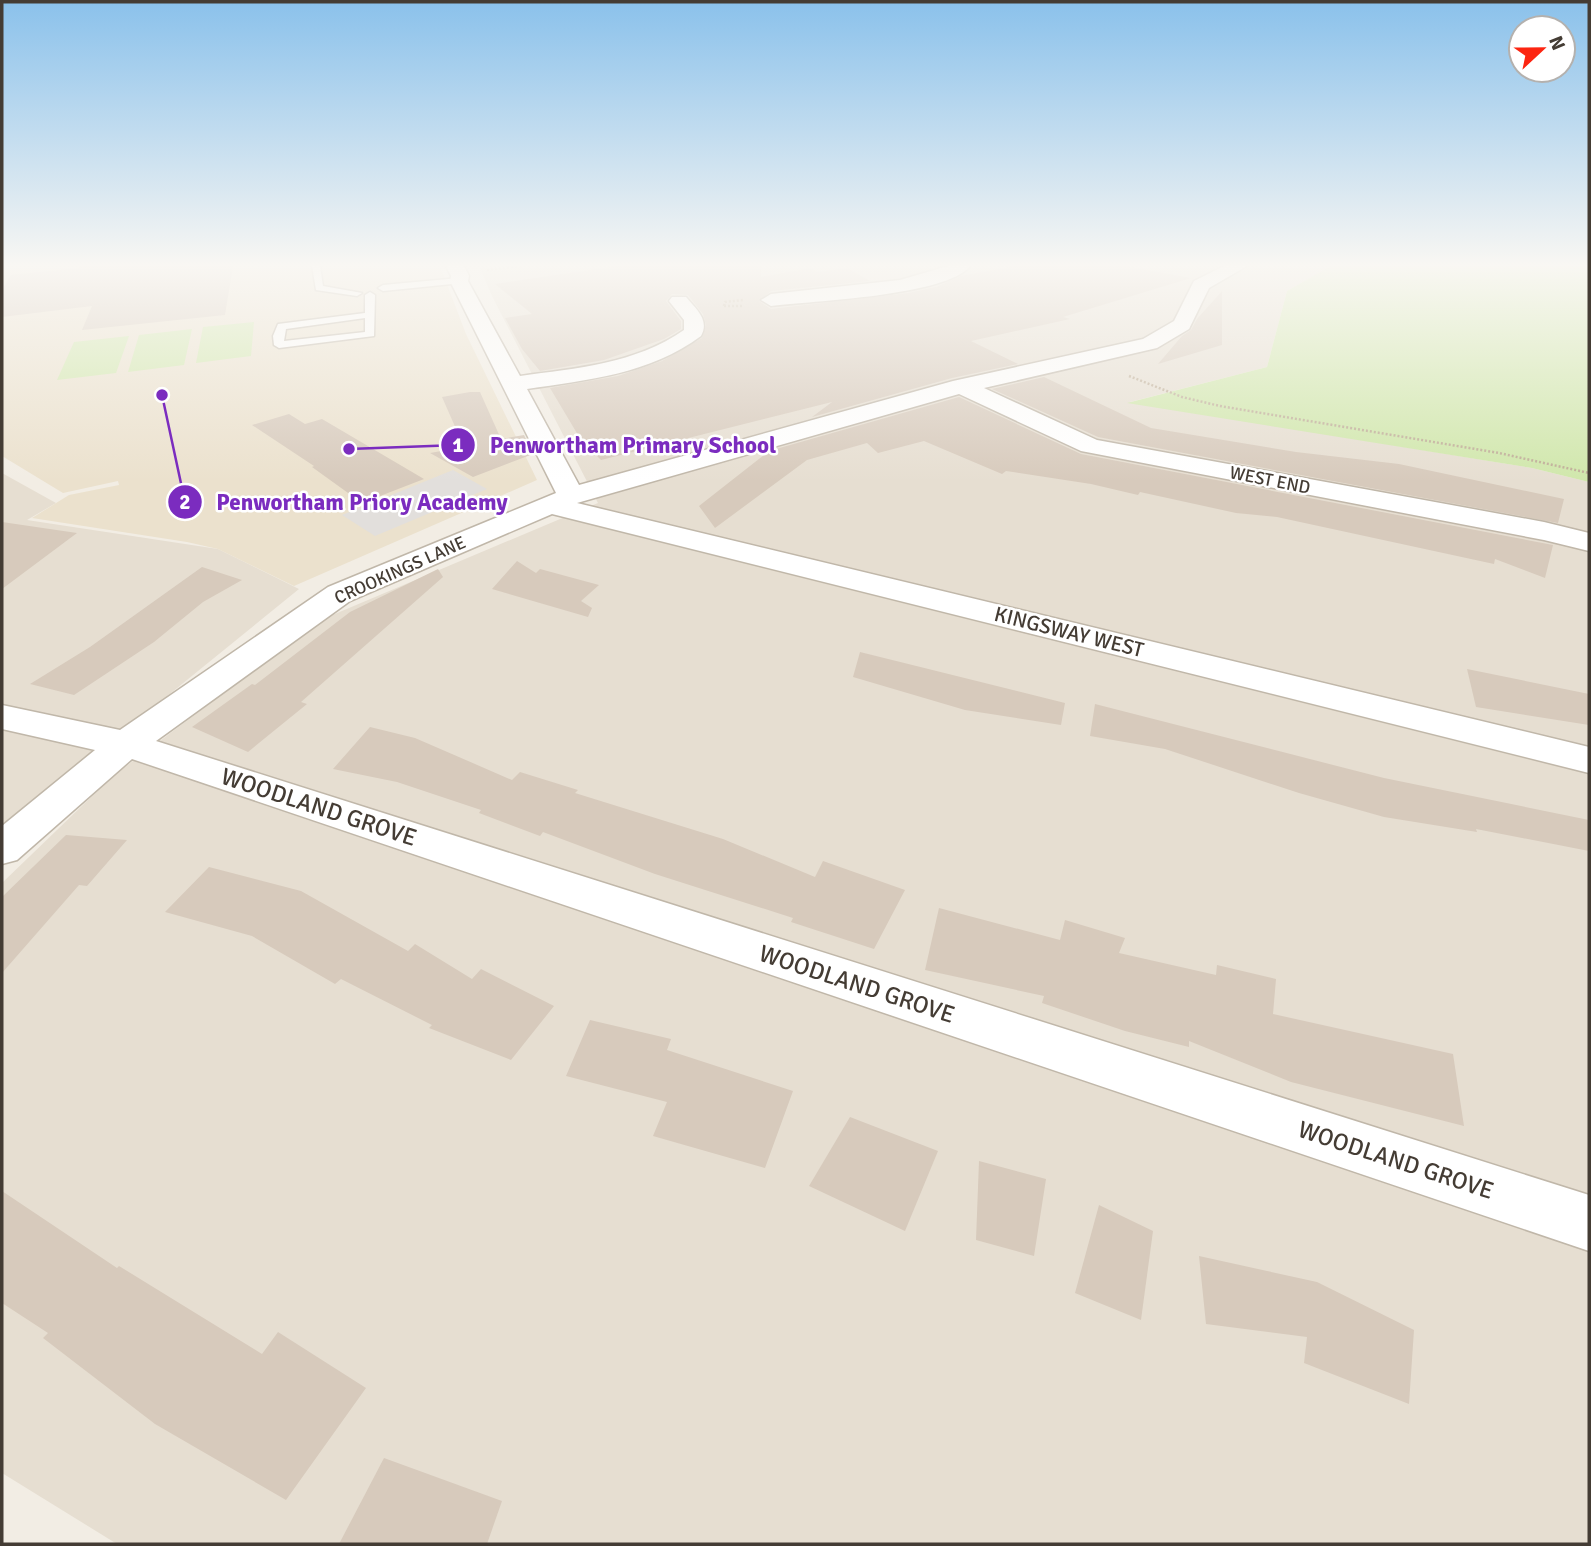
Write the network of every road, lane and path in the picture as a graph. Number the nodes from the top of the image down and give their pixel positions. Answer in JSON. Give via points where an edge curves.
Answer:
{"nodes":[{"id":1,"x":278,"y":338,"type":"edge"},
{"id":2,"x":336,"y":338,"type":"edge"},
{"id":3,"x":490,"y":338,"type":"edge"},
{"id":4,"x":687,"y":338,"type":"edge"},
{"id":5,"x":1160,"y":338,"type":"edge"},
{"id":6,"x":1087,"y":358,"type":"junction"},
{"id":7,"x":513,"y":384,"type":"junction"},
{"id":8,"x":961,"y":386,"type":"junction"},
{"id":9,"x":1589,"y":473,"type":"edge"},
{"id":10,"x":560,"y":500,"type":"junction"},
{"id":11,"x":1589,"y":542,"type":"edge"},
{"id":12,"x":2,"y":717,"type":"edge"},
{"id":13,"x":126,"y":744,"type":"junction"},
{"id":14,"x":1589,"y":760,"type":"edge"},
{"id":15,"x":2,"y":849,"type":"edge"},
{"id":16,"x":1589,"y":1223,"type":"edge"}],
"edges":[{"from":1,"to":2,"type":"lane","via":[[279,345]]},
{"from":3,"to":7,"type":"street"},
{"from":4,"to":7,"type":"street","via":[[612,368]]},
{"from":5,"to":6,"type":"street","name":"CROOKINGS LANE"},
{"from":6,"to":8,"type":"street","name":"CROOKINGS LANE"},
{"from":6,"to":9,"type":"path","via":[[1182,397],[1220,406],[1499,453]]},
{"from":7,"to":10,"type":"street"},
{"from":8,"to":10,"type":"street","name":"CROOKINGS LANE"},
{"from":8,"to":11,"type":"street","name":"WEST END","via":[[1090,446]]},
{"from":10,"to":13,"type":"street","name":"CROOKINGS LANE","via":[[339,594]]},
{"from":10,"to":14,"type":"street","name":"KINGSWAY WEST"},
{"from":12,"to":13,"type":"street","name":"WOODLAND GROVE"},
{"from":13,"to":15,"type":"street","name":"CROOKINGS LANE"},
{"from":13,"to":16,"type":"street","name":"WOODLAND GROVE"}]}
